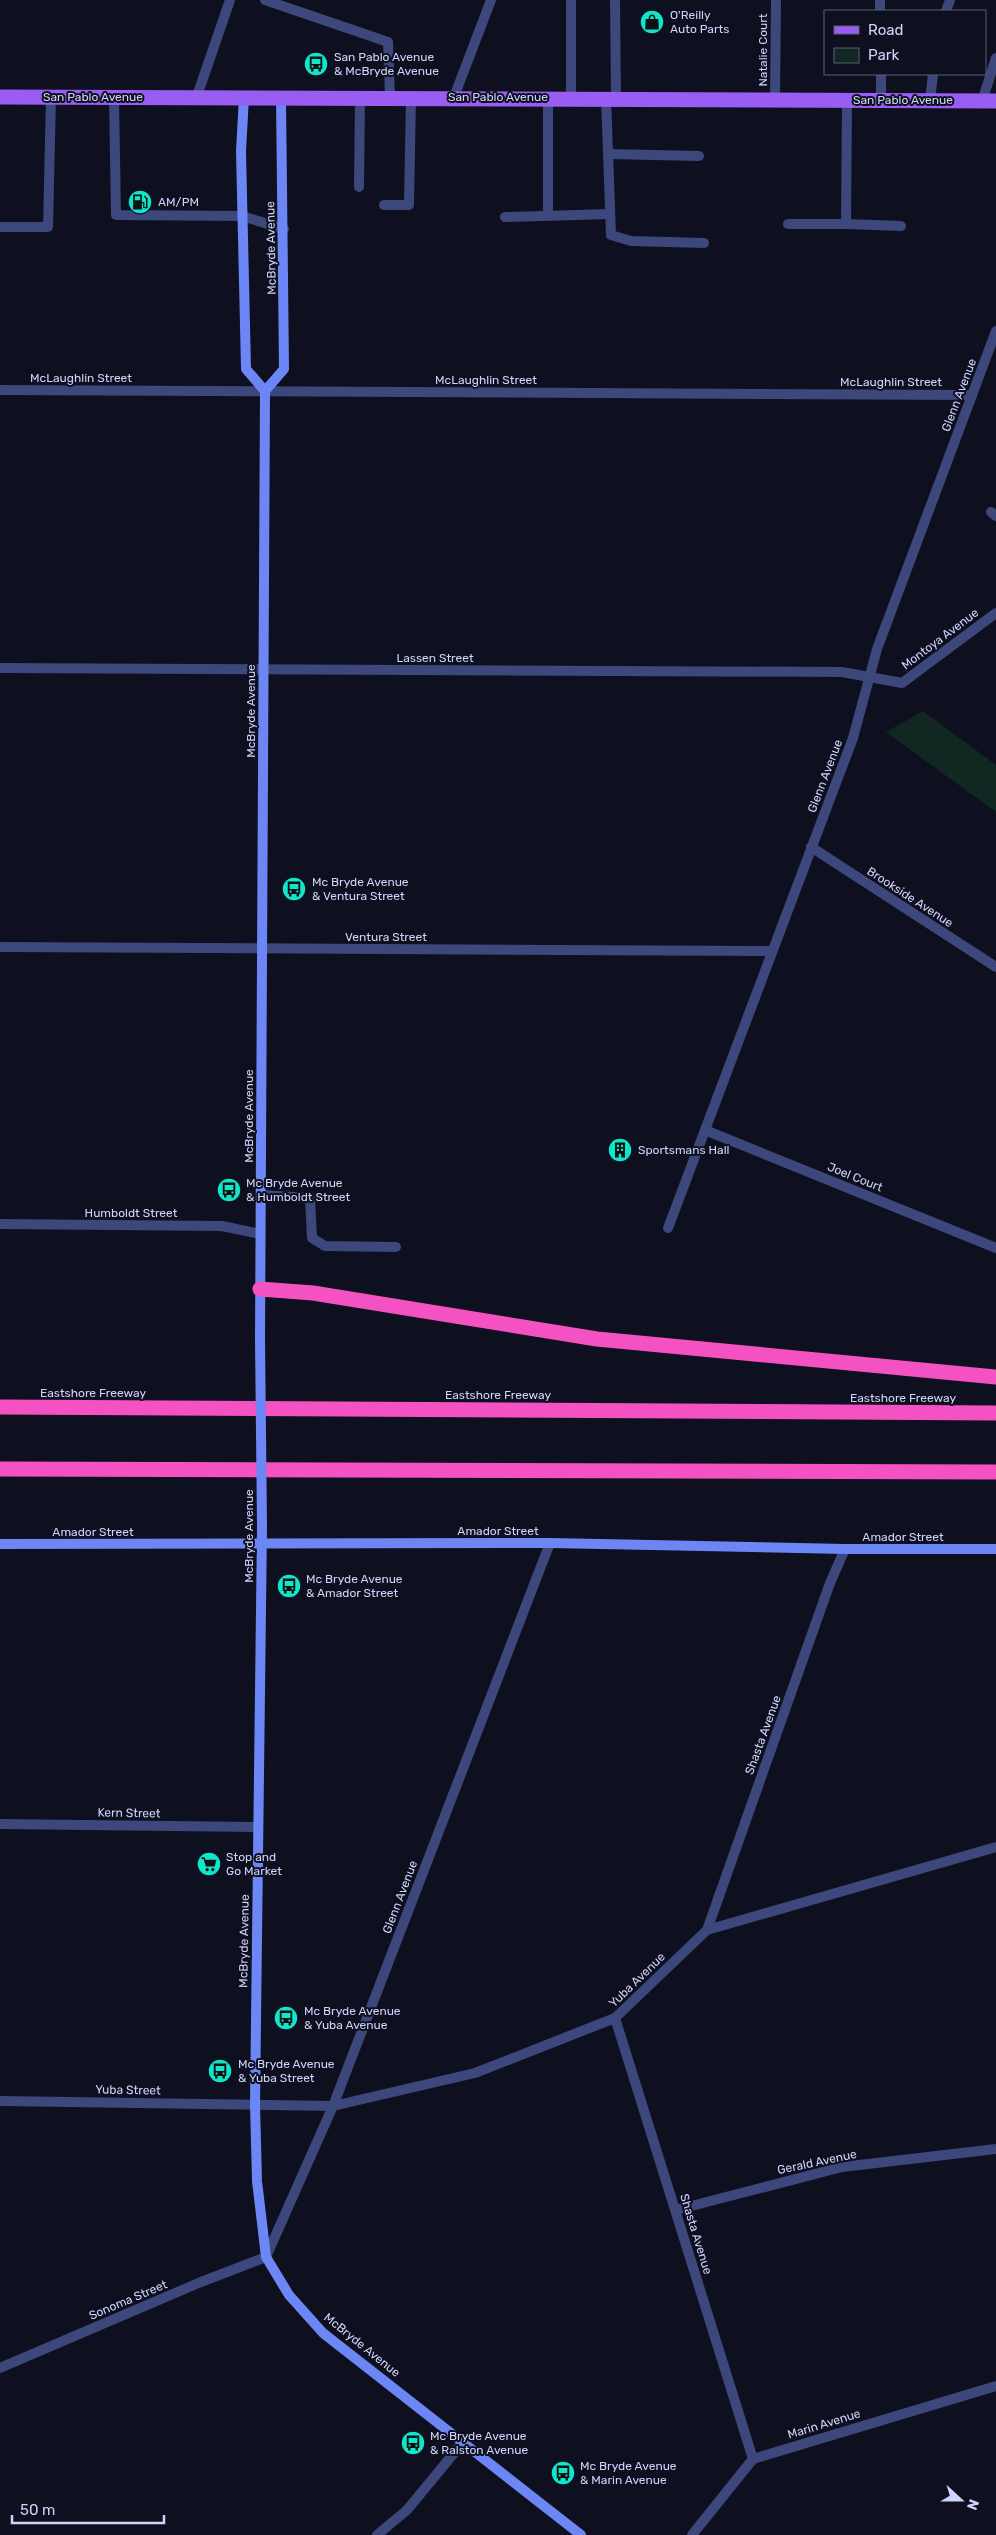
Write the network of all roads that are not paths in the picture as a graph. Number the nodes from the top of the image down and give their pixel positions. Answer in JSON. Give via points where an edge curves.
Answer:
{"nodes":[{"id":1,"x":230,"y":0,"type":"edge"},
{"id":2,"x":265,"y":0,"type":"edge"},
{"id":3,"x":491,"y":0,"type":"edge"},
{"id":4,"x":571,"y":0,"type":"edge"},
{"id":5,"x":615,"y":0,"type":"edge"},
{"id":6,"x":776,"y":0,"type":"edge"},
{"id":7,"x":996,"y":58,"type":"edge"},
{"id":8,"x":881,"y":75,"type":"edge"},
{"id":9,"x":932,"y":75,"type":"edge"},
{"id":10,"x":197,"y":96,"type":"junction"},
{"id":11,"x":0,"y":97,"type":"edge"},
{"id":12,"x":51,"y":97,"type":"junction"},
{"id":13,"x":114,"y":97,"type":"junction"},
{"id":14,"x":244,"y":97,"type":"junction"},
{"id":15,"x":281,"y":97,"type":"junction"},
{"id":16,"x":360,"y":97,"type":"junction"},
{"id":17,"x":390,"y":97,"type":"junction"},
{"id":18,"x":411,"y":97,"type":"junction"},
{"id":19,"x":454,"y":97,"type":"junction"},
{"id":20,"x":548,"y":98,"type":"junction"},
{"id":21,"x":571,"y":98,"type":"junction"},
{"id":22,"x":611,"y":98,"type":"junction"},
{"id":23,"x":775,"y":99,"type":"junction"},
{"id":24,"x":847,"y":100,"type":"junction"},
{"id":25,"x":881,"y":100,"type":"junction"},
{"id":26,"x":930,"y":100,"type":"junction"},
{"id":27,"x":989,"y":101,"type":"edge"},
{"id":28,"x":608,"y":154,"type":"junction"},
{"id":29,"x":699,"y":156,"type":"dead end"},
{"id":30,"x":359,"y":187,"type":"dead end"},
{"id":31,"x":384,"y":205,"type":"dead end"},
{"id":32,"x":610,"y":214,"type":"junction"},
{"id":33,"x":242,"y":216,"type":"junction"},
{"id":34,"x":548,"y":216,"type":"junction"},
{"id":35,"x":505,"y":217,"type":"dead end"},
{"id":36,"x":788,"y":224,"type":"dead end"},
{"id":37,"x":846,"y":224,"type":"junction"},
{"id":38,"x":901,"y":226,"type":"dead end"},
{"id":39,"x":0,"y":227,"type":"edge"},
{"id":40,"x":284,"y":230,"type":"junction"},
{"id":41,"x":704,"y":243,"type":"dead end"},
{"id":42,"x":996,"y":331,"type":"edge"},
{"id":43,"x":0,"y":390,"type":"edge"},
{"id":44,"x":265,"y":391,"type":"junction"},
{"id":45,"x":972,"y":395,"type":"junction"},
{"id":46,"x":996,"y":613,"type":"edge"},
{"id":47,"x":0,"y":668,"type":"edge"},
{"id":48,"x":263,"y":669,"type":"junction"},
{"id":49,"x":870,"y":677,"type":"junction"},
{"id":50,"x":811,"y":847,"type":"junction"},
{"id":51,"x":0,"y":947,"type":"edge"},
{"id":52,"x":262,"y":949,"type":"junction"},
{"id":53,"x":771,"y":951,"type":"junction"},
{"id":54,"x":996,"y":967,"type":"edge"},
{"id":55,"x":705,"y":1130,"type":"junction"},
{"id":56,"x":261,"y":1195,"type":"junction"},
{"id":57,"x":0,"y":1224,"type":"edge"},
{"id":58,"x":668,"y":1228,"type":"dead end"},
{"id":59,"x":260,"y":1234,"type":"junction"},
{"id":60,"x":396,"y":1246,"type":"dead end"},
{"id":61,"x":996,"y":1248,"type":"edge"},
{"id":62,"x":260,"y":1289,"type":"junction"},
{"id":63,"x":996,"y":1377,"type":"edge"},
{"id":64,"x":0,"y":1407,"type":"edge"},
{"id":65,"x":996,"y":1414,"type":"edge"},
{"id":66,"x":0,"y":1470,"type":"edge"},
{"id":67,"x":996,"y":1472,"type":"edge"},
{"id":68,"x":550,"y":1543,"type":"junction"},
{"id":69,"x":0,"y":1544,"type":"edge"},
{"id":70,"x":262,"y":1545,"type":"junction"},
{"id":71,"x":845,"y":1549,"type":"junction"},
{"id":72,"x":996,"y":1549,"type":"edge"},
{"id":73,"x":0,"y":1824,"type":"edge"},
{"id":74,"x":258,"y":1827,"type":"junction"},
{"id":75,"x":996,"y":1847,"type":"edge"},
{"id":76,"x":707,"y":1930,"type":"junction"},
{"id":77,"x":615,"y":2018,"type":"junction"},
{"id":78,"x":0,"y":2101,"type":"edge"},
{"id":79,"x":255,"y":2104,"type":"junction"},
{"id":80,"x":333,"y":2106,"type":"junction"},
{"id":81,"x":996,"y":2149,"type":"edge"},
{"id":82,"x":676,"y":2210,"type":"junction"},
{"id":83,"x":266,"y":2258,"type":"junction"},
{"id":84,"x":0,"y":2368,"type":"edge"},
{"id":85,"x":996,"y":2386,"type":"edge"},
{"id":86,"x":464,"y":2441,"type":"junction"},
{"id":87,"x":753,"y":2459,"type":"junction"},
{"id":88,"x":377,"y":2535,"type":"edge"},
{"id":89,"x":581,"y":2535,"type":"edge"},
{"id":90,"x":692,"y":2535,"type":"edge"}],
"edges":[{"from":1,"to":10,"type":"street"},
{"from":2,"to":17,"type":"street","via":[[388,42]]},
{"from":3,"to":19,"type":"street"},
{"from":4,"to":21,"type":"street"},
{"from":5,"to":22,"type":"street"},
{"from":6,"to":23,"type":"street","name":"Natalie Court"},
{"from":7,"to":27,"type":"street"},
{"from":8,"to":25,"type":"street"},
{"from":9,"to":26,"type":"street"},
{"from":10,"to":13,"type":"main road","name":"San Pablo Avenue"},
{"from":10,"to":14,"type":"main road","name":"San Pablo Avenue"},
{"from":11,"to":12,"type":"main road","name":"San Pablo Avenue"},
{"from":12,"to":13,"type":"main road","name":"San Pablo Avenue"},
{"from":12,"to":39,"type":"street","via":[[48,227]]},
{"from":13,"to":33,"type":"street","via":[[116,215]]},
{"from":14,"to":15,"type":"main road","name":"San Pablo Avenue"},
{"from":14,"to":33,"type":"main road"},
{"from":15,"to":16,"type":"main road","name":"San Pablo Avenue"},
{"from":15,"to":40,"type":"main road","name":"McBryde Avenue"},
{"from":16,"to":17,"type":"main road","name":"San Pablo Avenue"},
{"from":16,"to":30,"type":"street"},
{"from":17,"to":18,"type":"main road","name":"San Pablo Avenue"},
{"from":18,"to":19,"type":"main road","name":"San Pablo Avenue"},
{"from":18,"to":31,"type":"street","via":[[409,205]]},
{"from":19,"to":20,"type":"main road","name":"San Pablo Avenue"},
{"from":20,"to":21,"type":"main road","name":"San Pablo Avenue"},
{"from":20,"to":34,"type":"street"},
{"from":21,"to":22,"type":"main road","name":"San Pablo Avenue"},
{"from":22,"to":23,"type":"main road","name":"San Pablo Avenue"},
{"from":22,"to":28,"type":"street"},
{"from":23,"to":24,"type":"main road","name":"San Pablo Avenue"},
{"from":24,"to":25,"type":"main road","name":"San Pablo Avenue"},
{"from":24,"to":37,"type":"street"},
{"from":25,"to":26,"type":"main road","name":"San Pablo Avenue"},
{"from":26,"to":27,"type":"main road","name":"San Pablo Avenue"},
{"from":28,"to":29,"type":"street"},
{"from":28,"to":32,"type":"street"},
{"from":32,"to":34,"type":"street"},
{"from":32,"to":41,"type":"street","via":[[611,235],[632,241]]},
{"from":33,"to":40,"type":"street"},
{"from":33,"to":44,"type":"main road","via":[[246,369]]},
{"from":34,"to":35,"type":"street"},
{"from":36,"to":37,"type":"street"},
{"from":37,"to":38,"type":"street"},
{"from":40,"to":44,"type":"main road","name":"McBryde Avenue","via":[[284,370]]},
{"from":42,"to":45,"type":"street","name":"Glenn Avenue"},
{"from":43,"to":44,"type":"street","name":"McLaughlin Street"},
{"from":44,"to":45,"type":"street","name":"McLaughlin Street"},
{"from":44,"to":48,"type":"main road","name":"McBryde Avenue"},
{"from":45,"to":49,"type":"street","name":"Glenn Avenue","via":[[877,649]]},
{"from":46,"to":49,"type":"street","name":"Montoya Avenue","via":[[902,683]]},
{"from":47,"to":48,"type":"street","name":"Lassen Street"},
{"from":48,"to":49,"type":"street","name":"Lassen Street","via":[[842,672]]},
{"from":48,"to":52,"type":"main road","name":"McBryde Avenue"},
{"from":49,"to":50,"type":"street","name":"Glenn Avenue","via":[[853,738]]},
{"from":50,"to":53,"type":"street","name":"Glenn Avenue"},
{"from":50,"to":54,"type":"street","name":"Brookside Avenue"},
{"from":51,"to":52,"type":"street","name":"Ventura Street"},
{"from":52,"to":53,"type":"street","name":"Ventura Street"},
{"from":52,"to":56,"type":"main road","name":"McBryde Avenue"},
{"from":53,"to":55,"type":"street","name":"Glenn Avenue"},
{"from":55,"to":58,"type":"street","name":"Glenn Avenue"},
{"from":55,"to":61,"type":"street","name":"Joel Court"},
{"from":56,"to":59,"type":"main road","name":"McBryde Avenue"},
{"from":56,"to":60,"type":"street","via":[[310,1198],[312,1238],[324,1246]]},
{"from":57,"to":59,"type":"street","name":"Humboldt Street","via":[[222,1226]]},
{"from":59,"to":62,"type":"main road","name":"McBryde Avenue"},
{"from":62,"to":63,"type":"highway","via":[[313,1293],[597,1339]]},
{"from":62,"to":70,"type":"main road","name":"McBryde Avenue","bridge":true},
{"from":64,"to":65,"type":"highway","name":"Eastshore Freeway"},
{"from":66,"to":67,"type":"highway"},
{"from":68,"to":70,"type":"main road","name":"Amador Street"},
{"from":68,"to":71,"type":"main road","name":"Amador Street"},
{"from":68,"to":80,"type":"street","name":"Glenn Avenue"},
{"from":69,"to":70,"type":"main road","name":"Amador Street"},
{"from":70,"to":74,"type":"main road","name":"McBryde Avenue"},
{"from":71,"to":72,"type":"main road","name":"Amador Street"},
{"from":71,"to":76,"type":"street","name":"Shasta Avenue","via":[[830,1583]]},
{"from":73,"to":74,"type":"street","name":"Kern Street"},
{"from":74,"to":79,"type":"main road","name":"McBryde Avenue"},
{"from":75,"to":76,"type":"street","name":"Yuba Avenue"},
{"from":76,"to":77,"type":"street","name":"Yuba Avenue"},
{"from":77,"to":80,"type":"street","name":"Yuba Avenue","via":[[475,2073]]},
{"from":77,"to":82,"type":"street","name":"Shasta Avenue"},
{"from":78,"to":79,"type":"street","name":"Yuba Street"},
{"from":79,"to":80,"type":"street","name":"Yuba Avenue"},
{"from":79,"to":83,"type":"main road","name":"McBryde Avenue","via":[[257,2181]]},
{"from":80,"to":83,"type":"street","name":"Glenn Avenue"},
{"from":81,"to":82,"type":"street","name":"Gerald Avenue","via":[[842,2167]]},
{"from":82,"to":87,"type":"street","name":"Shasta Avenue"},
{"from":83,"to":84,"type":"street","name":"Sonoma Street","via":[[201,2282]]},
{"from":83,"to":86,"type":"main road","name":"McBryde Avenue","via":[[289,2295],[323,2333]]},
{"from":85,"to":87,"type":"street","name":"Marin Avenue"},
{"from":86,"to":88,"type":"street","via":[[407,2510]]},
{"from":86,"to":89,"type":"main road","name":"McBryde Avenue"},
{"from":87,"to":90,"type":"street"}]}
